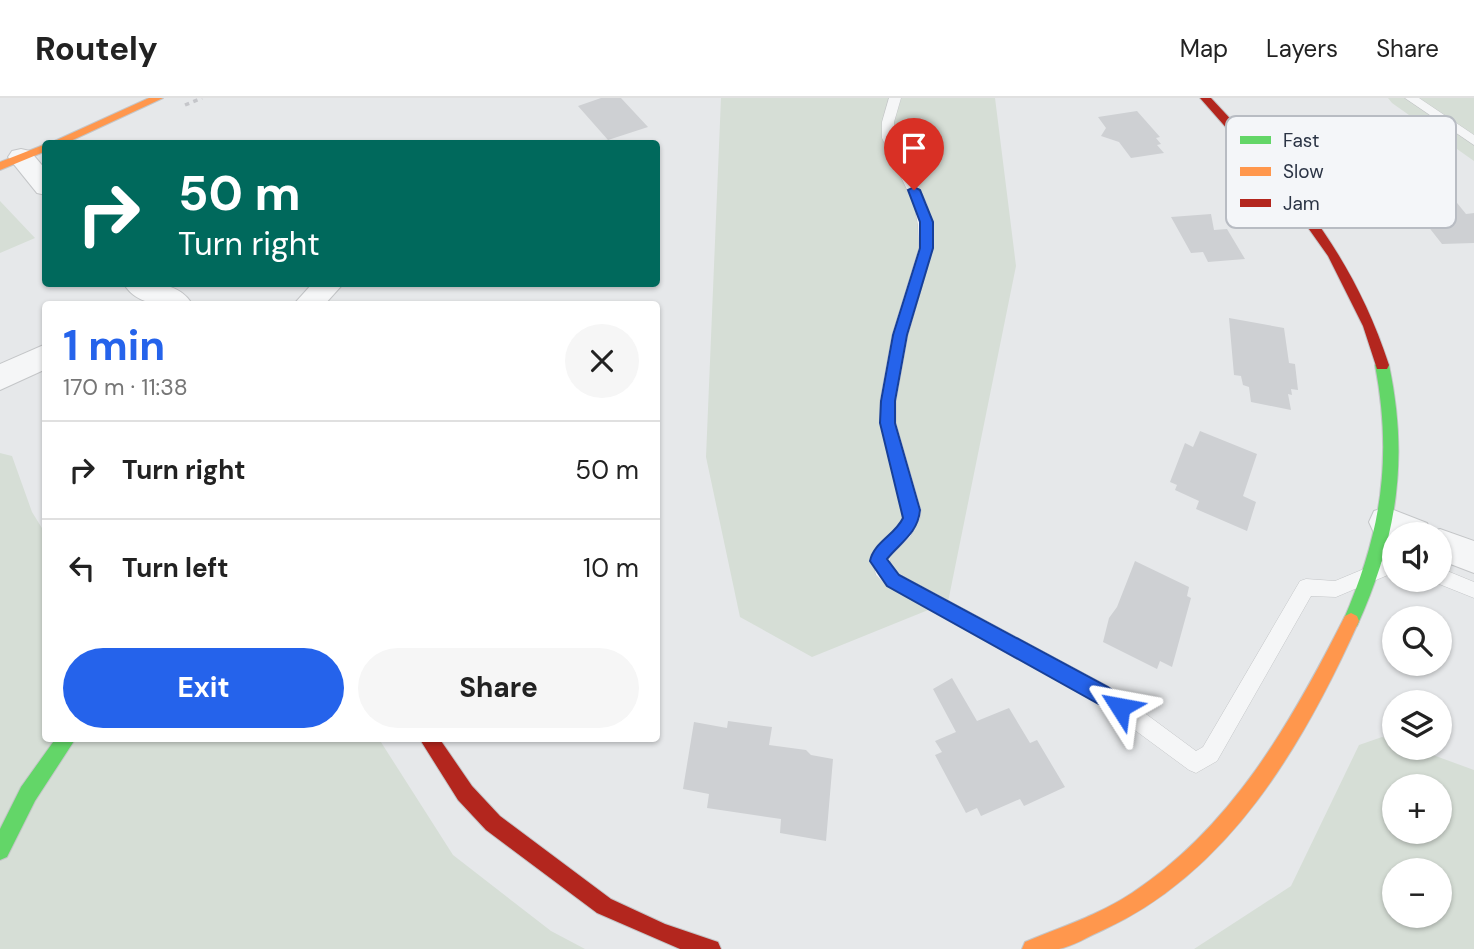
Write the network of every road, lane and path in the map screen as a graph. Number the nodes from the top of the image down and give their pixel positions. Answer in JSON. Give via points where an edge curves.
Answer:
{"nodes":[{"id":1,"x":158,"y":98,"type":"edge"},
{"id":2,"x":895,"y":98,"type":"edge"},
{"id":3,"x":1205,"y":98,"type":"edge"},
{"id":4,"x":1411,"y":98,"type":"edge"},
{"id":5,"x":1437,"y":116,"type":"edge"},
{"id":6,"x":1226,"y":121,"type":"edge"},
{"id":7,"x":1456,"y":129,"type":"edge"},
{"id":8,"x":62,"y":140,"type":"edge"},
{"id":9,"x":1474,"y":141,"type":"edge"},
{"id":10,"x":42,"y":149,"type":"edge"},
{"id":11,"x":10,"y":162,"type":"edge"},
{"id":12,"x":42,"y":184,"type":"edge"},
{"id":13,"x":1319,"y":228,"type":"edge"},
{"id":14,"x":327,"y":287,"type":"edge"},
{"id":15,"x":136,"y":292,"type":"edge"},
{"id":16,"x":167,"y":301,"type":"edge"},
{"id":17,"x":310,"y":301,"type":"edge"},
{"id":18,"x":42,"y":357,"type":"edge"},
{"id":19,"x":0,"y":378,"type":"edge"},
{"id":20,"x":1400,"y":522,"type":"edge"},
{"id":21,"x":1452,"y":549,"type":"edge"},
{"id":22,"x":1382,"y":556,"type":"edge"},
{"id":23,"x":1474,"y":557,"type":"edge"},
{"id":24,"x":1382,"y":570,"type":"edge"},
{"id":25,"x":1369,"y":575,"type":"junction"},
{"id":26,"x":1452,"y":581,"type":"edge"},
{"id":27,"x":1474,"y":590,"type":"edge"},
{"id":28,"x":64,"y":742,"type":"edge"},
{"id":29,"x":431,"y":742,"type":"edge"},
{"id":30,"x":0,"y":850,"type":"edge"},
{"id":31,"x":712,"y":949,"type":"edge"},
{"id":32,"x":1032,"y":949,"type":"edge"}],
"edges":[{"from":1,"to":8,"type":"street"},
{"from":2,"to":25,"type":"lane","via":[[888,141],[914,190],[927,232],[889,384],[888,423],[912,510],[910,525],[880,554],[882,569],[893,580],[1101,693],[1196,763],[1210,754],[1306,587],[1336,589]]},
{"from":3,"to":6,"type":"street"},
{"from":4,"to":5,"type":"lane"},
{"from":7,"to":9,"type":"lane"},
{"from":10,"to":11,"type":"street"},
{"from":11,"to":12,"type":"street"},
{"from":13,"to":20,"type":"street","via":[[1357,296],[1379,354],[1393,426],[1393,476]]},
{"from":14,"to":17,"type":"street"},
{"from":15,"to":16,"type":"street"},
{"from":18,"to":19,"type":"street"},
{"from":21,"to":23,"type":"street"},
{"from":22,"to":25,"type":"street"},
{"from":24,"to":25,"type":"lane"},
{"from":25,"to":32,"type":"street","via":[[1334,654],[1291,732],[1231,822],[1168,881],[1131,905]]},
{"from":26,"to":27,"type":"lane"},
{"from":28,"to":30,"type":"street","via":[[28,794]]},
{"from":29,"to":31,"type":"street","via":[[493,823],[604,906]]}]}
